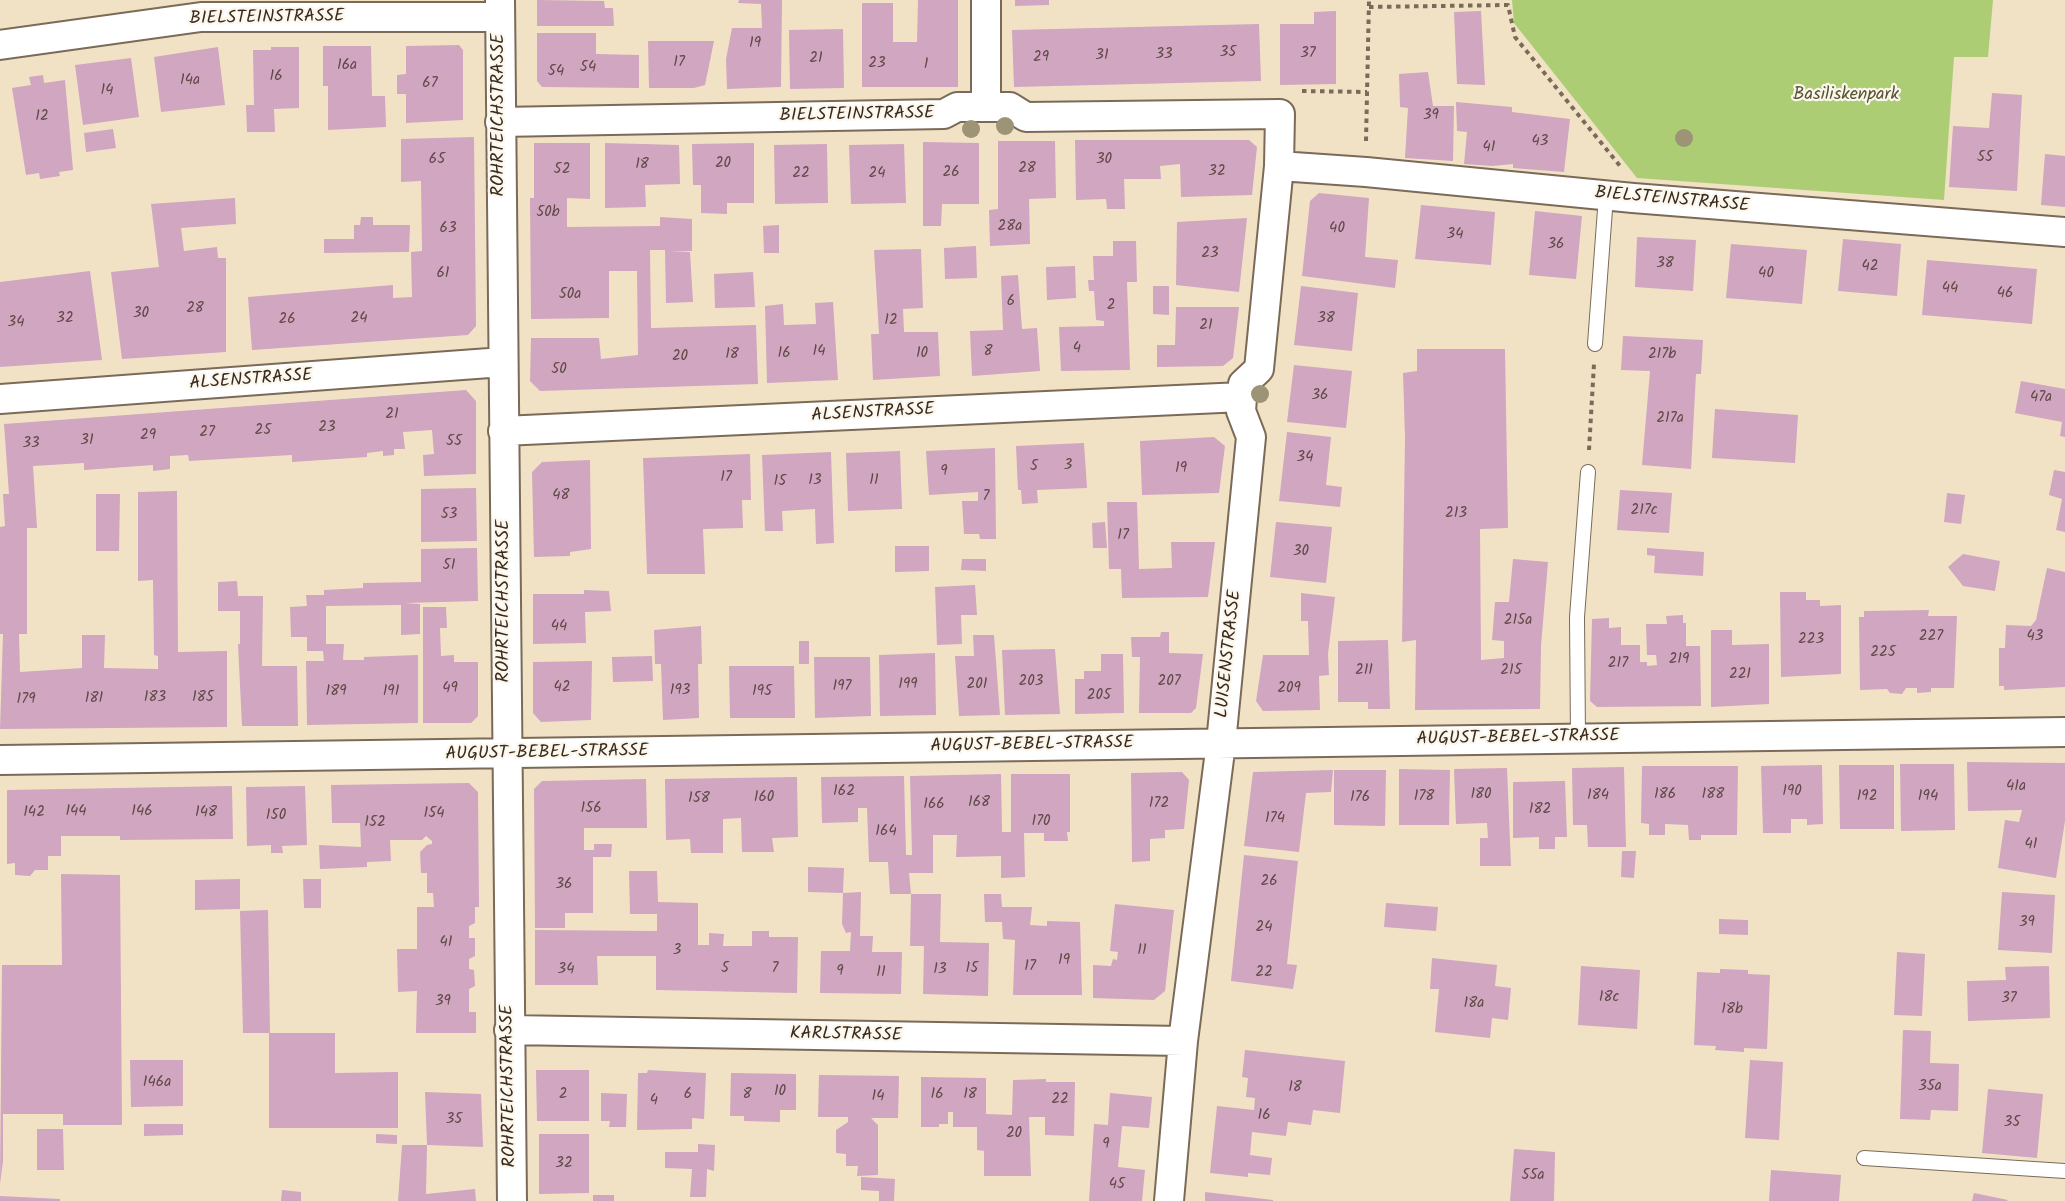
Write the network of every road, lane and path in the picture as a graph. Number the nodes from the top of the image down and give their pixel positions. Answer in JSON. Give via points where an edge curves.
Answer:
{"nodes":[{"id":1,"x":986,"y":0,"type":"edge"},
{"id":2,"x":1369,"y":0,"type":"edge"},
{"id":3,"x":1369,"y":7,"type":"junction"},
{"id":4,"x":260,"y":9,"type":"edge"},
{"id":5,"x":500,"y":9,"type":"edge"},
{"id":6,"x":0,"y":45,"type":"edge"},
{"id":7,"x":1367,"y":92,"type":"junction"},
{"id":8,"x":986,"y":107,"type":"junction"},
{"id":9,"x":1280,"y":114,"type":"junction"},
{"id":10,"x":500,"y":122,"type":"junction"},
{"id":11,"x":1279,"y":166,"type":"junction"},
{"id":12,"x":1366,"y":172,"type":"junction"},
{"id":13,"x":1619,"y":197,"type":"junction"},
{"id":14,"x":2065,"y":232,"type":"edge"},
{"id":15,"x":1594,"y":344,"type":"joint"},
{"id":16,"x":503,"y":362,"type":"junction"},
{"id":17,"x":1242,"y":397,"type":"junction"},
{"id":18,"x":0,"y":399,"type":"edge"},
{"id":19,"x":503,"y":431,"type":"junction"},
{"id":20,"x":1588,"y":472,"type":"joint"},
{"id":21,"x":2065,"y":732,"type":"edge"},
{"id":22,"x":1578,"y":739,"type":"junction"},
{"id":23,"x":1221,"y":743,"type":"junction"},
{"id":24,"x":506,"y":754,"type":"junction"},
{"id":25,"x":0,"y":760,"type":"edge"},
{"id":26,"x":509,"y":1030,"type":"junction"},
{"id":27,"x":1183,"y":1041,"type":"junction"},
{"id":28,"x":1864,"y":1158,"type":"dead end"},
{"id":29,"x":2065,"y":1171,"type":"edge"},
{"id":30,"x":512,"y":1201,"type":"edge"},
{"id":31,"x":1169,"y":1201,"type":"edge"}],
"edges":[{"from":1,"to":8,"type":"street"},
{"from":2,"to":3,"type":"path"},
{"from":3,"to":7,"type":"path"},
{"from":3,"to":13,"type":"path","via":[[1509,5],[1515,37],[1629,177]]},
{"from":4,"to":5,"type":"street","name":"BIELSTEINSTRASSE"},
{"from":4,"to":6,"type":"street","name":"BIELSTEINSTRASSE"},
{"from":5,"to":10,"type":"street","name":"ROHRTEICHSTRASSE"},
{"from":7,"to":9,"type":"path","via":[[1299,91]]},
{"from":7,"to":12,"type":"path"},
{"from":8,"to":9,"type":"street","name":"BIELSTEINSTRASSE","via":[[1010,107],[1026,117]]},
{"from":8,"to":10,"type":"street","name":"BIELSTEINSTRASSE","via":[[957,107],[944,114]]},
{"from":9,"to":11,"type":"street"},
{"from":10,"to":16,"type":"street","name":"ROHRTEICHSTRASSE"},
{"from":11,"to":12,"type":"street","name":"BIELSTEINSTRASSE"},
{"from":11,"to":17,"type":"street","via":[[1259,369],[1243,384]]},
{"from":12,"to":13,"type":"street","name":"BIELSTEINSTRASSE"},
{"from":13,"to":14,"type":"street","name":"BIELSTEINSTRASSE"},
{"from":13,"to":15,"type":"lane"},
{"from":15,"to":20,"type":"path"},
{"from":16,"to":18,"type":"street","name":"ALSENSTRASSE"},
{"from":16,"to":19,"type":"street","name":"ROHRTEICHSTRASSE"},
{"from":17,"to":19,"type":"street","name":"ALSENSTRASSE"},
{"from":17,"to":23,"type":"street","name":"LUISENSTRASSE","via":[[1241,411],[1251,437]]},
{"from":19,"to":24,"type":"street","name":"ROHRTEICHSTRASSE"},
{"from":20,"to":22,"type":"lane","via":[[1576,617]]},
{"from":21,"to":22,"type":"street","name":"AUGUST-BEBEL-STRASSE"},
{"from":22,"to":23,"type":"street","name":"AUGUST-BEBEL-STRASSE"},
{"from":23,"to":24,"type":"street","name":"AUGUST-BEBEL-STRASSE"},
{"from":23,"to":27,"type":"street","name":"LUISENSTRASSE"},
{"from":24,"to":25,"type":"street","name":"AUGUST-BEBEL-STRASSE"},
{"from":24,"to":26,"type":"street","name":"ROHRTEICHSTRASSE"},
{"from":26,"to":27,"type":"street","name":"KARLSTRASSE"},
{"from":26,"to":30,"type":"street","name":"ROHRTEICHSTRASSE"},
{"from":27,"to":31,"type":"street","name":"LUISENSTRASSE"},
{"from":28,"to":29,"type":"lane"}]}
